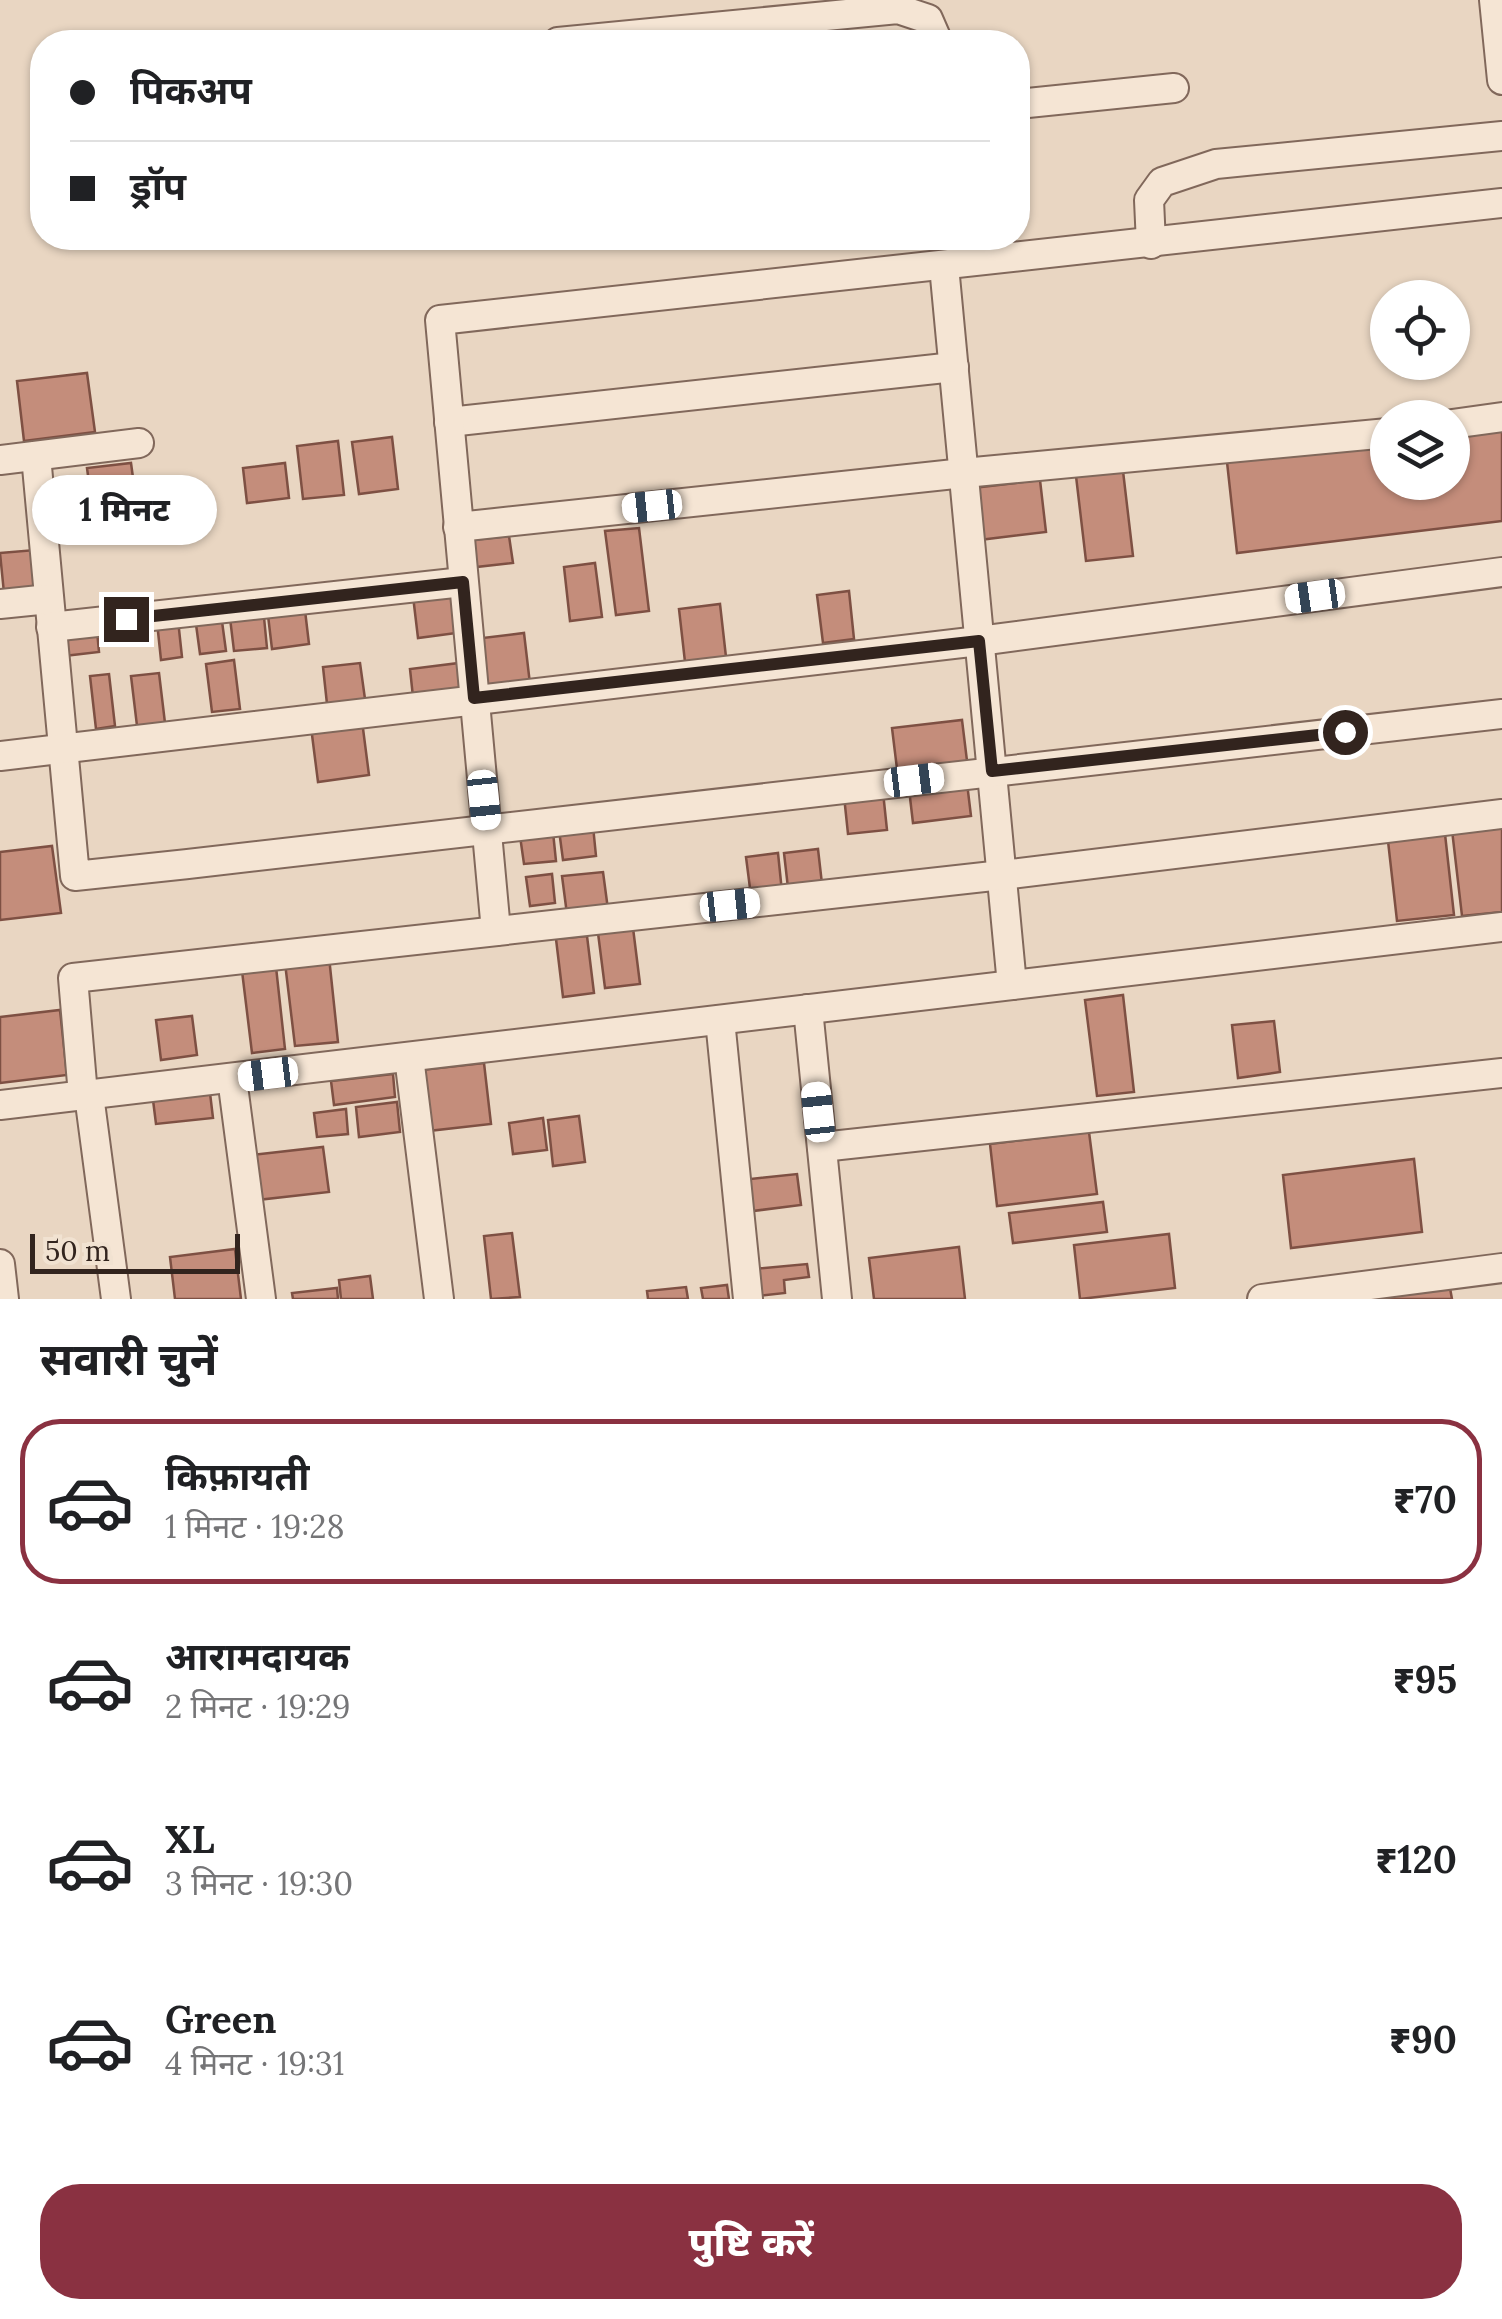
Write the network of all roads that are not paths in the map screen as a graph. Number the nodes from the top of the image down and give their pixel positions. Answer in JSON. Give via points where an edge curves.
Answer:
{"nodes":[{"id":1,"x":1494,"y":0,"type":"edge"},
{"id":2,"x":932,"y":21,"type":"edge"},
{"id":3,"x":676,"y":30,"type":"edge"},
{"id":4,"x":1502,"y":80,"type":"edge"},
{"id":5,"x":1174,"y":88,"type":"dead end"},
{"id":6,"x":1030,"y":103,"type":"edge"},
{"id":7,"x":1502,"y":136,"type":"edge"},
{"id":8,"x":1502,"y":203,"type":"edge"},
{"id":9,"x":1151,"y":244,"type":"junction"},
{"id":10,"x":958,"y":255,"type":"edge"},
{"id":11,"x":954,"y":367,"type":"junction"},
{"id":12,"x":1502,"y":417,"type":"edge"},
{"id":13,"x":1470,"y":421,"type":"edge"},
{"id":14,"x":448,"y":422,"type":"junction"},
{"id":15,"x":1370,"y":435,"type":"edge"},
{"id":16,"x":139,"y":443,"type":"dead end"},
{"id":17,"x":36,"y":456,"type":"junction"},
{"id":18,"x":0,"y":460,"type":"edge"},
{"id":19,"x":964,"y":473,"type":"junction"},
{"id":20,"x":458,"y":527,"type":"junction"},
{"id":21,"x":1502,"y":572,"type":"edge"},
{"id":22,"x":463,"y":582,"type":"junction"},
{"id":23,"x":0,"y":604,"type":"edge"},
{"id":24,"x":50,"y":613,"type":"junction"},
{"id":25,"x":979,"y":641,"type":"junction"},
{"id":26,"x":474,"y":698,"type":"junction"},
{"id":27,"x":1502,"y":714,"type":"edge"},
{"id":28,"x":61,"y":749,"type":"junction"},
{"id":29,"x":0,"y":756,"type":"edge"},
{"id":30,"x":992,"y":771,"type":"junction"},
{"id":31,"x":1502,"y":814,"type":"edge"},
{"id":32,"x":487,"y":833,"type":"junction"},
{"id":33,"x":1002,"y":875,"type":"junction"},
{"id":34,"x":1502,"y":927,"type":"edge"},
{"id":35,"x":496,"y":931,"type":"junction"},
{"id":36,"x":1012,"y":985,"type":"junction"},
{"id":37,"x":808,"y":1009,"type":"junction"},
{"id":38,"x":720,"y":1020,"type":"junction"},
{"id":39,"x":409,"y":1057,"type":"junction"},
{"id":40,"x":1502,"y":1073,"type":"edge"},
{"id":41,"x":232,"y":1078,"type":"junction"},
{"id":42,"x":86,"y":1095,"type":"junction"},
{"id":43,"x":0,"y":1105,"type":"edge"},
{"id":44,"x":822,"y":1147,"type":"junction"},
{"id":45,"x":0,"y":1264,"type":"edge"},
{"id":46,"x":1502,"y":1268,"type":"edge"},
{"id":47,"x":4,"y":1299,"type":"edge"},
{"id":48,"x":116,"y":1299,"type":"edge"},
{"id":49,"x":261,"y":1299,"type":"edge"},
{"id":50,"x":440,"y":1299,"type":"edge"},
{"id":51,"x":748,"y":1299,"type":"edge"},
{"id":52,"x":838,"y":1299,"type":"edge"},
{"id":53,"x":1262,"y":1299,"type":"edge"}],
"edges":[{"from":1,"to":4,"type":"street"},
{"from":2,"to":3,"type":"street","via":[[898,9]]},
{"from":5,"to":6,"type":"street"},
{"from":7,"to":9,"type":"street","via":[[1216,164],[1162,182],[1149,200]]},
{"from":8,"to":9,"type":"street"},
{"from":9,"to":10,"type":"street"},
{"from":10,"to":11,"type":"street"},
{"from":10,"to":14,"type":"street","via":[[440,320]]},
{"from":11,"to":14,"type":"street"},
{"from":11,"to":19,"type":"street"},
{"from":12,"to":13,"type":"street"},
{"from":14,"to":20,"type":"street"},
{"from":15,"to":19,"type":"street"},
{"from":16,"to":17,"type":"street"},
{"from":17,"to":18,"type":"street"},
{"from":17,"to":24,"type":"street"},
{"from":19,"to":20,"type":"street"},
{"from":19,"to":25,"type":"street"},
{"from":20,"to":22,"type":"street"},
{"from":21,"to":25,"type":"street"},
{"from":22,"to":24,"type":"street"},
{"from":22,"to":26,"type":"street"},
{"from":23,"to":24,"type":"street"},
{"from":24,"to":28,"type":"street"},
{"from":25,"to":26,"type":"street"},
{"from":25,"to":30,"type":"street"},
{"from":26,"to":28,"type":"street"},
{"from":26,"to":32,"type":"street"},
{"from":27,"to":30,"type":"street"},
{"from":28,"to":29,"type":"street"},
{"from":28,"to":32,"type":"street","via":[[75,876]]},
{"from":30,"to":32,"type":"street"},
{"from":30,"to":33,"type":"street"},
{"from":31,"to":33,"type":"street"},
{"from":32,"to":35,"type":"street"},
{"from":33,"to":35,"type":"street"},
{"from":33,"to":36,"type":"street"},
{"from":34,"to":36,"type":"street"},
{"from":35,"to":42,"type":"street","via":[[73,978]]},
{"from":36,"to":37,"type":"street"},
{"from":37,"to":38,"type":"street"},
{"from":37,"to":44,"type":"street"},
{"from":38,"to":39,"type":"street"},
{"from":38,"to":51,"type":"street"},
{"from":39,"to":41,"type":"street"},
{"from":39,"to":50,"type":"street"},
{"from":40,"to":44,"type":"street"},
{"from":41,"to":42,"type":"street"},
{"from":41,"to":49,"type":"street"},
{"from":42,"to":43,"type":"street"},
{"from":42,"to":48,"type":"street"},
{"from":44,"to":52,"type":"street"},
{"from":45,"to":47,"type":"street"},
{"from":46,"to":53,"type":"street"}]}
